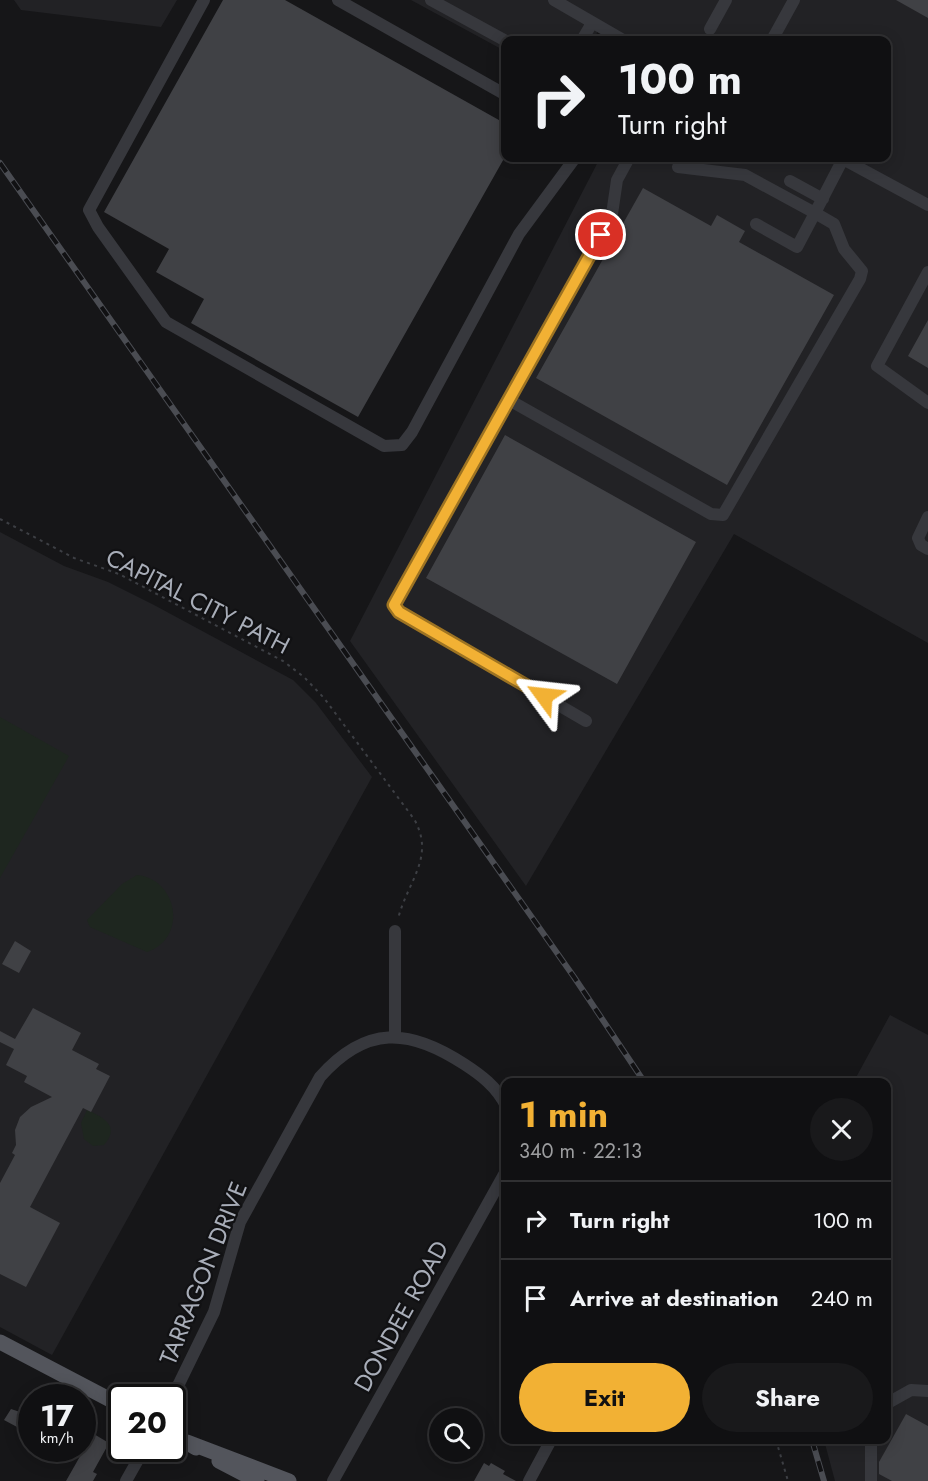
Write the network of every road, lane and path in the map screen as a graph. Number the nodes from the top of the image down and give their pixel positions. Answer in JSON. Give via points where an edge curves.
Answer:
{"nodes":[{"id":1,"x":204,"y":0,"type":"edge"},
{"id":2,"x":338,"y":0,"type":"edge"},
{"id":3,"x":431,"y":0,"type":"edge"},
{"id":4,"x":554,"y":0,"type":"edge"},
{"id":5,"x":726,"y":0,"type":"edge"},
{"id":6,"x":794,"y":0,"type":"edge"},
{"id":7,"x":592,"y":23,"type":"junction"},
{"id":8,"x":710,"y":29,"type":"dead end"},
{"id":9,"x":584,"y":36,"type":"edge"},
{"id":10,"x":616,"y":36,"type":"edge"},
{"id":11,"x":774,"y":36,"type":"edge"},
{"id":12,"x":501,"y":38,"type":"edge"},
{"id":13,"x":501,"y":92,"type":"edge"},
{"id":14,"x":572,"y":162,"type":"edge"},
{"id":15,"x":627,"y":162,"type":"edge"},
{"id":16,"x":840,"y":162,"type":"edge"},
{"id":17,"x":849,"y":162,"type":"edge"},
{"id":18,"x":678,"y":167,"type":"dead end"},
{"id":19,"x":790,"y":182,"type":"dead end"},
{"id":20,"x":823,"y":199,"type":"junction"},
{"id":21,"x":928,"y":205,"type":"edge"},
{"id":22,"x":815,"y":213,"type":"junction"},
{"id":23,"x":756,"y":224,"type":"dead end"},
{"id":24,"x":928,"y":272,"type":"edge"},
{"id":25,"x":509,"y":400,"type":"junction"},
{"id":26,"x":928,"y":403,"type":"edge"},
{"id":27,"x":928,"y":516,"type":"edge"},
{"id":28,"x":0,"y":519,"type":"edge"},
{"id":29,"x":928,"y":549,"type":"edge"},
{"id":30,"x":586,"y":721,"type":"dead end"},
{"id":31,"x":395,"y":931,"type":"joint"},
{"id":32,"x":395,"y":1036,"type":"junction"},
{"id":33,"x":501,"y":1095,"type":"edge"},
{"id":34,"x":501,"y":1180,"type":"edge"},
{"id":35,"x":0,"y":1342,"type":"edge"},
{"id":36,"x":179,"y":1384,"type":"edge"},
{"id":37,"x":928,"y":1391,"type":"edge"},
{"id":38,"x":108,"y":1400,"type":"edge"},
{"id":39,"x":891,"y":1401,"type":"edge"},
{"id":40,"x":187,"y":1442,"type":"joint"},
{"id":41,"x":545,"y":1444,"type":"edge"},
{"id":42,"x":777,"y":1444,"type":"edge"},
{"id":43,"x":871,"y":1444,"type":"edge"},
{"id":44,"x":137,"y":1462,"type":"edge"},
{"id":45,"x":126,"y":1481,"type":"edge"},
{"id":46,"x":257,"y":1481,"type":"edge"},
{"id":47,"x":289,"y":1481,"type":"edge"},
{"id":48,"x":333,"y":1481,"type":"edge"},
{"id":49,"x":529,"y":1481,"type":"edge"},
{"id":50,"x":788,"y":1481,"type":"edge"},
{"id":51,"x":871,"y":1481,"type":"edge"}],
"edges":[{"from":1,"to":14,"type":"street","via":[[89,210],[166,322],[384,446],[402,445],[412,432],[519,234]]},
{"from":2,"to":13,"type":"street"},
{"from":3,"to":12,"type":"street"},
{"from":4,"to":7,"type":"street"},
{"from":5,"to":8,"type":"street"},
{"from":6,"to":11,"type":"street"},
{"from":7,"to":9,"type":"street"},
{"from":7,"to":10,"type":"street"},
{"from":15,"to":25,"type":"street","via":[[617,180],[612,214]]},
{"from":16,"to":20,"type":"street"},
{"from":17,"to":21,"type":"street"},
{"from":18,"to":22,"type":"street","via":[[745,175]]},
{"from":19,"to":20,"type":"street"},
{"from":20,"to":22,"type":"street"},
{"from":22,"to":23,"type":"street","via":[[797,247]]},
{"from":22,"to":25,"type":"street","via":[[834,224],[844,249],[862,271],[860,279],[723,516],[711,514]]},
{"from":24,"to":26,"type":"street","via":[[877,366]]},
{"from":25,"to":30,"type":"street","via":[[394,605],[399,612]]},
{"from":27,"to":29,"type":"street","via":[[918,538]]},
{"from":28,"to":31,"type":"path","name":"CAPITAL CITY PATH","via":[[75,558],[119,574],[269,652],[315,687],[414,819],[423,837],[421,864]]},
{"from":31,"to":32,"type":"street"},
{"from":32,"to":33,"type":"street","name":"TARRAGON DRIVE","via":[[445,1052],[483,1076]]},
{"from":32,"to":36,"type":"street","name":"TARRAGON DRIVE","via":[[351,1049],[321,1077],[240,1222],[214,1312]]},
{"from":34,"to":48,"type":"street","name":"DONDEE ROAD"},
{"from":35,"to":38,"type":"main road"},
{"from":37,"to":39,"type":"street","via":[[911,1390]]},
{"from":40,"to":46,"type":"main road"},
{"from":40,"to":47,"type":"main road"},
{"from":41,"to":49,"type":"street"},
{"from":42,"to":50,"type":"path"},
{"from":43,"to":51,"type":"street"},
{"from":44,"to":45,"type":"street"}]}
